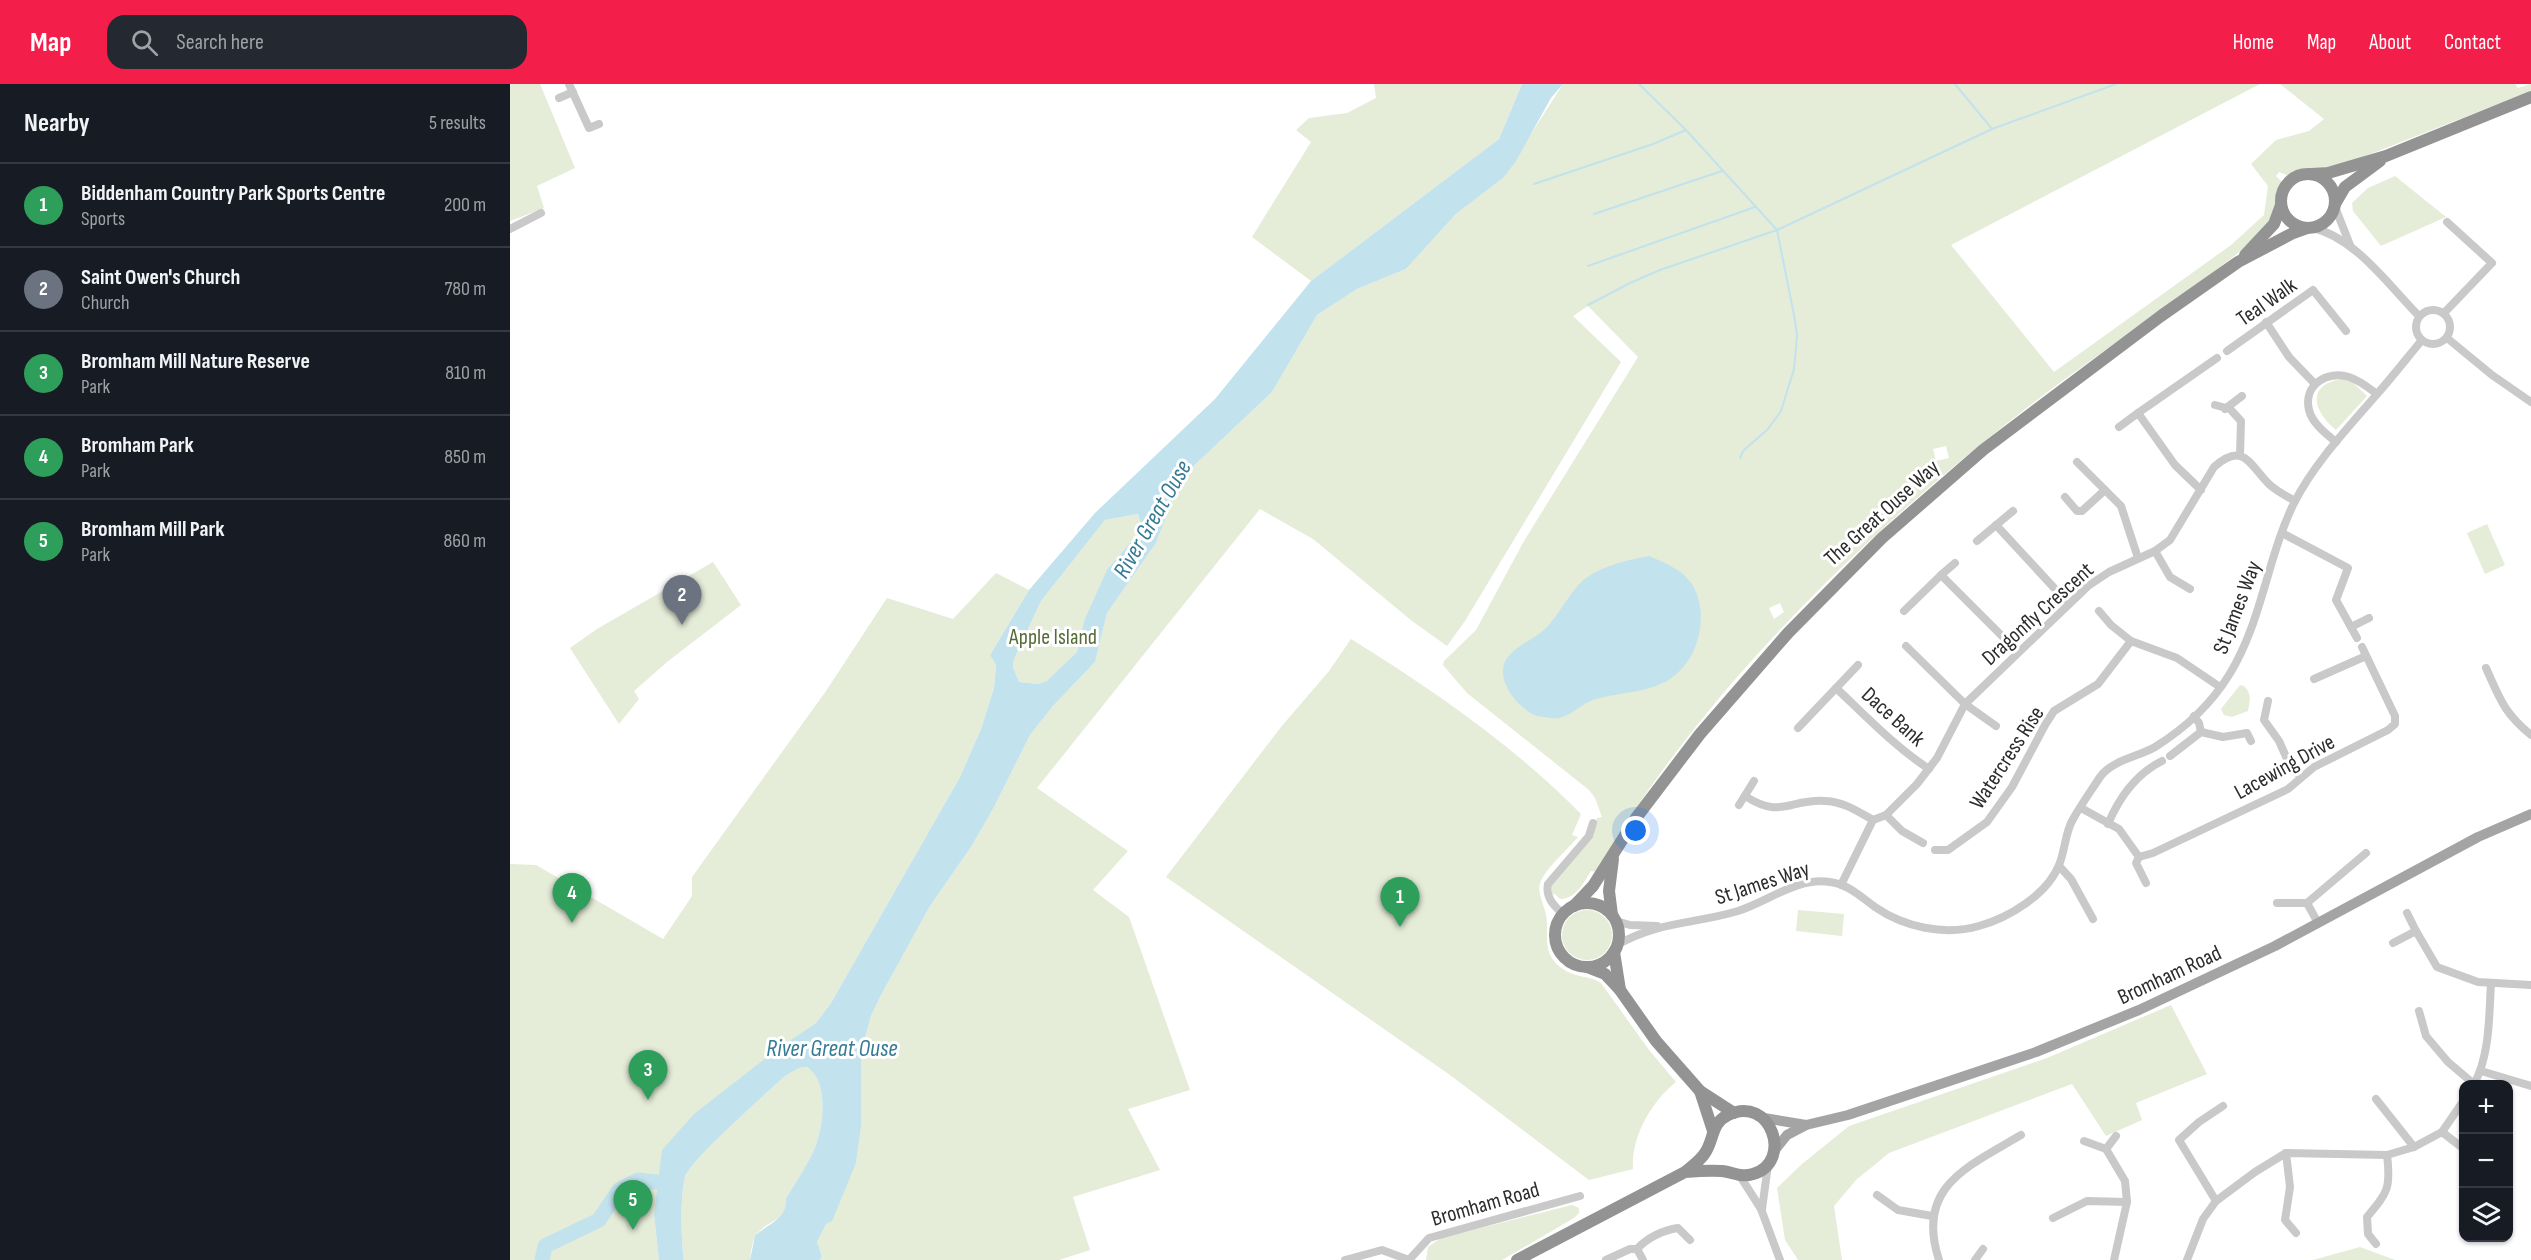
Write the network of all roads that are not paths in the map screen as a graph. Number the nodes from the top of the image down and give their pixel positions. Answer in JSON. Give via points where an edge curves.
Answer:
{"nodes":[{"id":1,"x":571,"y":88,"type":"edge"},
{"id":2,"x":2531,"y":97,"type":"edge"},
{"id":3,"x":559,"y":98,"type":"dead end"},
{"id":4,"x":599,"y":124,"type":"dead end"},
{"id":5,"x":2386,"y":156,"type":"junction"},
{"id":6,"x":2312,"y":174,"type":"junction"},
{"id":7,"x":2281,"y":205,"type":"junction"},
{"id":8,"x":2335,"y":206,"type":"junction"},
{"id":9,"x":541,"y":213,"type":"dead end"},
{"id":10,"x":2447,"y":222,"type":"dead end"},
{"id":11,"x":2310,"y":228,"type":"junction"},
{"id":12,"x":510,"y":229,"type":"edge"},
{"id":13,"x":2350,"y":245,"type":"junction"},
{"id":14,"x":2238,"y":262,"type":"junction"},
{"id":15,"x":2444,"y":313,"type":"junction"},
{"id":16,"x":2419,"y":316,"type":"junction"},
{"id":17,"x":2266,"y":322,"type":"junction"},
{"id":18,"x":2346,"y":331,"type":"dead end"},
{"id":19,"x":2447,"y":338,"type":"junction"},
{"id":20,"x":2422,"y":340,"type":"junction"},
{"id":21,"x":2227,"y":351,"type":"dead end"},
{"id":22,"x":2217,"y":358,"type":"dead end"},
{"id":23,"x":2315,"y":384,"type":"junction"},
{"id":24,"x":2377,"y":393,"type":"junction"},
{"id":25,"x":2242,"y":396,"type":"dead end"},
{"id":26,"x":2531,"y":402,"type":"edge"},
{"id":27,"x":2215,"y":405,"type":"dead end"},
{"id":28,"x":2225,"y":409,"type":"junction"},
{"id":29,"x":2138,"y":413,"type":"junction"},
{"id":30,"x":2119,"y":427,"type":"dead end"},
{"id":31,"x":2336,"y":442,"type":"junction"},
{"id":32,"x":2240,"y":456,"type":"junction"},
{"id":33,"x":2077,"y":462,"type":"dead end"},
{"id":34,"x":2105,"y":490,"type":"junction"},
{"id":35,"x":2201,"y":490,"type":"junction"},
{"id":36,"x":2065,"y":496,"type":"dead end"},
{"id":37,"x":2295,"y":501,"type":"junction"},
{"id":38,"x":2013,"y":511,"type":"dead end"},
{"id":39,"x":1996,"y":525,"type":"junction"},
{"id":40,"x":2282,"y":533,"type":"junction"},
{"id":41,"x":1977,"y":541,"type":"dead end"},
{"id":42,"x":2155,"y":551,"type":"junction"},
{"id":43,"x":2138,"y":558,"type":"junction"},
{"id":44,"x":1955,"y":562,"type":"dead end"},
{"id":45,"x":1941,"y":575,"type":"junction"},
{"id":46,"x":2190,"y":590,"type":"dead end"},
{"id":47,"x":2068,"y":603,"type":"junction"},
{"id":48,"x":2099,"y":611,"type":"dead end"},
{"id":49,"x":1904,"y":612,"type":"dead end"},
{"id":50,"x":2368,"y":618,"type":"dead end"},
{"id":51,"x":2351,"y":627,"type":"junction"},
{"id":52,"x":2131,"y":641,"type":"junction"},
{"id":53,"x":1906,"y":646,"type":"dead end"},
{"id":54,"x":2018,"y":652,"type":"junction"},
{"id":55,"x":2366,"y":656,"type":"junction"},
{"id":56,"x":1858,"y":665,"type":"dead end"},
{"id":57,"x":2486,"y":668,"type":"dead end"},
{"id":58,"x":2314,"y":679,"type":"dead end"},
{"id":59,"x":2220,"y":687,"type":"junction"},
{"id":60,"x":1836,"y":688,"type":"junction"},
{"id":61,"x":2268,"y":701,"type":"dead end"},
{"id":62,"x":1965,"y":704,"type":"junction"},
{"id":63,"x":2194,"y":716,"type":"junction"},
{"id":64,"x":1996,"y":726,"type":"dead end"},
{"id":65,"x":1798,"y":729,"type":"dead end"},
{"id":66,"x":2201,"y":732,"type":"junction"},
{"id":67,"x":2531,"y":735,"type":"edge"},
{"id":68,"x":2251,"y":741,"type":"dead end"},
{"id":69,"x":2170,"y":756,"type":"dead end"},
{"id":70,"x":2162,"y":761,"type":"dead end"},
{"id":71,"x":1929,"y":769,"type":"junction"},
{"id":72,"x":2302,"y":776,"type":"junction"},
{"id":73,"x":1754,"y":781,"type":"dead end"},
{"id":74,"x":1745,"y":796,"type":"junction"},
{"id":75,"x":1739,"y":806,"type":"dead end"},
{"id":76,"x":2081,"y":808,"type":"junction"},
{"id":77,"x":2531,"y":814,"type":"edge"},
{"id":78,"x":1886,"y":815,"type":"junction"},
{"id":79,"x":1873,"y":820,"type":"junction"},
{"id":80,"x":1593,"y":823,"type":"dead end"},
{"id":81,"x":2108,"y":824,"type":"junction"},
{"id":82,"x":1923,"y":843,"type":"dead end"},
{"id":83,"x":1935,"y":850,"type":"dead end"},
{"id":84,"x":2367,"y":853,"type":"dead end"},
{"id":85,"x":1613,"y":855,"type":"junction"},
{"id":86,"x":2139,"y":857,"type":"junction"},
{"id":87,"x":2059,"y":866,"type":"junction"},
{"id":88,"x":2146,"y":883,"type":"dead end"},
{"id":89,"x":1841,"y":885,"type":"junction"},
{"id":90,"x":2277,"y":903,"type":"dead end"},
{"id":91,"x":2307,"y":903,"type":"junction"},
{"id":92,"x":1574,"y":906,"type":"junction"},
{"id":93,"x":1563,"y":914,"type":"junction"},
{"id":94,"x":2408,"y":914,"type":"dead end"},
{"id":95,"x":1614,"y":918,"type":"junction"},
{"id":96,"x":2093,"y":919,"type":"dead end"},
{"id":97,"x":2318,"y":923,"type":"junction"},
{"id":98,"x":1660,"y":926,"type":"junction"},
{"id":99,"x":2416,"y":931,"type":"junction"},
{"id":100,"x":2393,"y":943,"type":"dead end"},
{"id":101,"x":1616,"y":949,"type":"junction"},
{"id":102,"x":1587,"y":967,"type":"junction"},
{"id":103,"x":2491,"y":983,"type":"junction"},
{"id":104,"x":2531,"y":985,"type":"edge"},
{"id":105,"x":1620,"y":990,"type":"junction"},
{"id":106,"x":2419,"y":1011,"type":"dead end"},
{"id":107,"x":2481,"y":1071,"type":"junction"},
{"id":108,"x":2469,"y":1080,"type":"edge"},
{"id":109,"x":2476,"y":1080,"type":"edge"},
{"id":110,"x":2531,"y":1086,"type":"edge"},
{"id":111,"x":1700,"y":1091,"type":"junction"},
{"id":112,"x":2376,"y":1099,"type":"dead end"},
{"id":113,"x":2223,"y":1106,"type":"dead end"},
{"id":114,"x":2459,"y":1106,"type":"edge"},
{"id":115,"x":1734,"y":1113,"type":"junction"},
{"id":116,"x":1764,"y":1118,"type":"junction"},
{"id":117,"x":1806,"y":1125,"type":"junction"},
{"id":118,"x":2442,"y":1132,"type":"junction"},
{"id":119,"x":2021,"y":1135,"type":"dead end"},
{"id":120,"x":2116,"y":1136,"type":"dead end"},
{"id":121,"x":1712,"y":1137,"type":"junction"},
{"id":122,"x":2084,"y":1141,"type":"dead end"},
{"id":123,"x":2459,"y":1146,"type":"edge"},
{"id":124,"x":2414,"y":1147,"type":"junction"},
{"id":125,"x":2106,"y":1149,"type":"junction"},
{"id":126,"x":1775,"y":1150,"type":"junction"},
{"id":127,"x":2286,"y":1153,"type":"junction"},
{"id":128,"x":2387,"y":1155,"type":"junction"},
{"id":129,"x":1768,"y":1163,"type":"junction"},
{"id":130,"x":1726,"y":1171,"type":"junction"},
{"id":131,"x":1685,"y":1172,"type":"junction"},
{"id":132,"x":1740,"y":1176,"type":"junction"},
{"id":133,"x":1877,"y":1195,"type":"dead end"},
{"id":134,"x":1580,"y":1196,"type":"dead end"},
{"id":135,"x":2216,"y":1201,"type":"junction"},
{"id":136,"x":2127,"y":1202,"type":"junction"},
{"id":137,"x":1761,"y":1209,"type":"junction"},
{"id":138,"x":1932,"y":1216,"type":"junction"},
{"id":139,"x":2053,"y":1218,"type":"dead end"},
{"id":140,"x":2296,"y":1233,"type":"dead end"},
{"id":141,"x":1690,"y":1240,"type":"dead end"},
{"id":142,"x":2376,"y":1244,"type":"dead end"},
{"id":143,"x":1636,"y":1249,"type":"junction"},
{"id":144,"x":1983,"y":1250,"type":"dead end"},
{"id":145,"x":1345,"y":1260,"type":"edge"},
{"id":146,"x":1409,"y":1260,"type":"edge"},
{"id":147,"x":1517,"y":1260,"type":"edge"},
{"id":148,"x":1606,"y":1260,"type":"edge"},
{"id":149,"x":1643,"y":1260,"type":"edge"},
{"id":150,"x":1780,"y":1260,"type":"edge"},
{"id":151,"x":1939,"y":1260,"type":"edge"},
{"id":152,"x":1975,"y":1260,"type":"edge"},
{"id":153,"x":2114,"y":1260,"type":"edge"},
{"id":154,"x":2187,"y":1260,"type":"edge"}],
"edges":[{"from":1,"to":3,"type":"street"},
{"from":1,"to":4,"type":"street","via":[[589,128]]},
{"from":2,"to":5,"type":"highway"},
{"from":5,"to":6,"type":"highway"},
{"from":5,"to":8,"type":"highway","via":[[2345,187]]},
{"from":6,"to":7,"type":"highway","via":[[2288,183]]},
{"from":6,"to":8,"type":"highway","via":[[2331,187]]},
{"from":7,"to":11,"type":"highway","via":[[2290,221]]},
{"from":7,"to":14,"type":"highway","name":"The Great Ouse Way","via":[[2274,224]]},
{"from":8,"to":11,"type":"highway","via":[[2325,223]]},
{"from":8,"to":13,"type":"street"},
{"from":9,"to":12,"type":"street"},
{"from":10,"to":15,"type":"street","via":[[2492,263]]},
{"from":11,"to":13,"type":"street","via":[[2330,232]]},
{"from":11,"to":14,"type":"highway","name":"The Great Ouse Way"},
{"from":13,"to":16,"type":"street"},
{"from":14,"to":85,"type":"highway","name":"The Great Ouse Way","via":[[2035,409],[1882,538],[1743,682],[1662,783]]},
{"from":15,"to":16,"type":"street","via":[[2434,309]]},
{"from":15,"to":19,"type":"street","via":[[2450,328]]},
{"from":16,"to":20,"type":"street","via":[[2416,331]]},
{"from":17,"to":18,"type":"street","name":"Teal Walk","via":[[2313,290]]},
{"from":17,"to":21,"type":"street","name":"Teal Walk"},
{"from":17,"to":23,"type":"street","via":[[2289,357]]},
{"from":19,"to":20,"type":"street","via":[[2437,344]]},
{"from":19,"to":26,"type":"street"},
{"from":20,"to":24,"type":"street","name":"St James Way"},
{"from":22,"to":29,"type":"street"},
{"from":23,"to":24,"type":"street","via":[[2320,378],[2349,377]]},
{"from":23,"to":31,"type":"street","via":[[2309,412]]},
{"from":24,"to":31,"type":"street","name":"St James Way"},
{"from":25,"to":28,"type":"street"},
{"from":27,"to":28,"type":"street"},
{"from":28,"to":32,"type":"street","via":[[2241,421]]},
{"from":29,"to":30,"type":"street"},
{"from":29,"to":35,"type":"street","via":[[2175,465]]},
{"from":31,"to":37,"type":"street","name":"St James Way"},
{"from":32,"to":35,"type":"street","name":"Dragonfly Crescent","via":[[2223,459]]},
{"from":32,"to":37,"type":"street","via":[[2247,458],[2269,484]]},
{"from":33,"to":34,"type":"street"},
{"from":34,"to":36,"type":"street","via":[[2082,511],[2077,511]]},
{"from":34,"to":43,"type":"street","via":[[2121,506]]},
{"from":35,"to":42,"type":"street","name":"Dragonfly Crescent","via":[[2170,540]]},
{"from":37,"to":40,"type":"street","name":"St James Way"},
{"from":38,"to":39,"type":"street"},
{"from":39,"to":41,"type":"street"},
{"from":39,"to":47,"type":"street"},
{"from":40,"to":51,"type":"street","via":[[2348,568],[2337,600]]},
{"from":40,"to":59,"type":"street","name":"St James Way","via":[[2247,641]]},
{"from":42,"to":43,"type":"street","name":"Dragonfly Crescent"},
{"from":42,"to":46,"type":"street","via":[[2170,577]]},
{"from":43,"to":47,"type":"street","name":"Dragonfly Crescent","via":[[2109,572]]},
{"from":44,"to":45,"type":"street"},
{"from":45,"to":49,"type":"street"},
{"from":45,"to":54,"type":"street"},
{"from":47,"to":54,"type":"street","name":"Dragonfly Crescent"},
{"from":48,"to":52,"type":"street"},
{"from":50,"to":51,"type":"street"},
{"from":51,"to":55,"type":"street"},
{"from":52,"to":59,"type":"street","via":[[2177,658]]},
{"from":52,"to":83,"type":"street","name":"Watercress Rise","via":[[2098,684],[2054,711],[2012,787],[1987,822],[1948,850]]},
{"from":53,"to":62,"type":"street"},
{"from":54,"to":62,"type":"street","name":"Dragonfly Crescent"},
{"from":55,"to":58,"type":"street"},
{"from":55,"to":72,"type":"street","name":"Lacewing Drive","via":[[2395,716],[2395,724]]},
{"from":56,"to":60,"type":"street","name":"Dace Bank"},
{"from":57,"to":67,"type":"street","via":[[2504,708]]},
{"from":59,"to":63,"type":"street","name":"St James Way"},
{"from":60,"to":65,"type":"street","name":"Dace Bank"},
{"from":60,"to":71,"type":"street","name":"Dace Bank","via":[[1899,748]]},
{"from":61,"to":72,"type":"street","via":[[2264,720],[2292,770]]},
{"from":62,"to":64,"type":"street"},
{"from":62,"to":71,"type":"street","name":"Dragonfly Crescent"},
{"from":63,"to":66,"type":"street"},
{"from":63,"to":76,"type":"street","name":"St James Way","via":[[2154,748],[2103,773]]},
{"from":66,"to":68,"type":"street","via":[[2223,737],[2247,733]]},
{"from":66,"to":69,"type":"street"},
{"from":70,"to":81,"type":"street","via":[[2122,796]]},
{"from":71,"to":78,"type":"street","name":"Dragonfly Crescent"},
{"from":72,"to":86,"type":"street","name":"Lacewing Drive","via":[[2288,789]]},
{"from":73,"to":74,"type":"street"},
{"from":74,"to":75,"type":"street"},
{"from":74,"to":79,"type":"street","via":[[1759,805],[1778,809],[1814,801],[1839,803]]},
{"from":76,"to":81,"type":"street"},
{"from":76,"to":87,"type":"street","name":"St James Way","via":[[2071,822]]},
{"from":77,"to":97,"type":"main road","name":"Bromham Road","via":[[2478,837]]},
{"from":78,"to":79,"type":"street","name":"Dragonfly Crescent"},
{"from":78,"to":82,"type":"street","via":[[1902,831]]},
{"from":79,"to":89,"type":"street"},
{"from":80,"to":93,"type":"street","via":[[1589,836],[1548,884],[1550,899]]},
{"from":81,"to":86,"type":"street","via":[[2119,830]]},
{"from":84,"to":91,"type":"street"},
{"from":85,"to":92,"type":"highway","name":"The Great Ouse Way"},
{"from":85,"to":95,"type":"highway","name":"The Great Ouse Way","via":[[1609,891]]},
{"from":86,"to":88,"type":"street","via":[[2136,863]]},
{"from":87,"to":89,"type":"street","name":"St James Way","via":[[2042,889],[2011,914],[1978,927],[1953,931],[1892,919]]},
{"from":87,"to":96,"type":"street","via":[[2071,879]]},
{"from":89,"to":98,"type":"street","name":"St James Way","via":[[1813,881],[1740,910]]},
{"from":90,"to":91,"type":"street"},
{"from":91,"to":97,"type":"street"},
{"from":92,"to":93,"type":"highway"},
{"from":92,"to":95,"type":"highway","via":[[1595,904]]},
{"from":93,"to":102,"type":"highway","via":[[1556,934],[1558,948],[1567,959]]},
{"from":94,"to":99,"type":"street"},
{"from":95,"to":98,"type":"street","via":[[1630,925]]},
{"from":95,"to":101,"type":"highway","via":[[1619,933]]},
{"from":97,"to":117,"type":"main road","name":"Bromham Road","via":[[2196,984],[2079,1035],[1936,1086]]},
{"from":98,"to":101,"type":"street"},
{"from":99,"to":100,"type":"street"},
{"from":99,"to":103,"type":"street","via":[[2437,966]]},
{"from":101,"to":102,"type":"highway","via":[[1605,961]]},
{"from":101,"to":105,"type":"highway"},
{"from":102,"to":105,"type":"highway","via":[[1605,974]]},
{"from":103,"to":104,"type":"street"},
{"from":103,"to":107,"type":"street"},
{"from":105,"to":111,"type":"highway","via":[[1656,1041]]},
{"from":106,"to":108,"type":"street","via":[[2426,1036]]},
{"from":107,"to":109,"type":"street"},
{"from":107,"to":110,"type":"street"},
{"from":111,"to":115,"type":"highway"},
{"from":111,"to":121,"type":"highway"},
{"from":112,"to":124,"type":"street"},
{"from":113,"to":135,"type":"street","via":[[2179,1140]]},
{"from":114,"to":118,"type":"street"},
{"from":115,"to":116,"type":"highway","via":[[1749,1112]]},
{"from":115,"to":121,"type":"highway","via":[[1719,1122]]},
{"from":116,"to":117,"type":"main road","name":"Bromham Road"},
{"from":116,"to":126,"type":"highway","via":[[1773,1133]]},
{"from":117,"to":126,"type":"main road","name":"Bromham Road","via":[[1787,1136]]},
{"from":118,"to":123,"type":"street"},
{"from":118,"to":124,"type":"street"},
{"from":119,"to":138,"type":"street","via":[[1970,1166],[1940,1194]]},
{"from":120,"to":125,"type":"street"},
{"from":121,"to":130,"type":"highway","via":[[1716,1163]]},
{"from":121,"to":131,"type":"highway","via":[[1706,1153]]},
{"from":122,"to":125,"type":"street"},
{"from":124,"to":128,"type":"street"},
{"from":125,"to":136,"type":"street","via":[[2125,1181]]},
{"from":126,"to":129,"type":"highway"},
{"from":127,"to":128,"type":"street"},
{"from":127,"to":135,"type":"street"},
{"from":127,"to":140,"type":"street","via":[[2290,1187],[2285,1220]]},
{"from":128,"to":142,"type":"street","via":[[2390,1181],[2367,1217],[2368,1234]]},
{"from":129,"to":132,"type":"highway","via":[[1757,1173]]},
{"from":129,"to":137,"type":"street"},
{"from":130,"to":131,"type":"highway"},
{"from":130,"to":132,"type":"highway"},
{"from":131,"to":147,"type":"highway"},
{"from":132,"to":137,"type":"street"},
{"from":133,"to":138,"type":"street","via":[[1898,1210]]},
{"from":134,"to":146,"type":"street","name":"Bromham Road","via":[[1429,1238]]},
{"from":135,"to":154,"type":"street","via":[[2203,1219]]},
{"from":136,"to":139,"type":"street","via":[[2087,1201]]},
{"from":136,"to":153,"type":"street"},
{"from":137,"to":150,"type":"street"},
{"from":138,"to":151,"type":"street","via":[[1933,1243]]},
{"from":141,"to":143,"type":"street","via":[[1678,1228],[1669,1229]]},
{"from":143,"to":148,"type":"street"},
{"from":143,"to":149,"type":"street"},
{"from":144,"to":152,"type":"street"},
{"from":145,"to":146,"type":"street","name":"Bromham Road","via":[[1382,1250]]}]}
